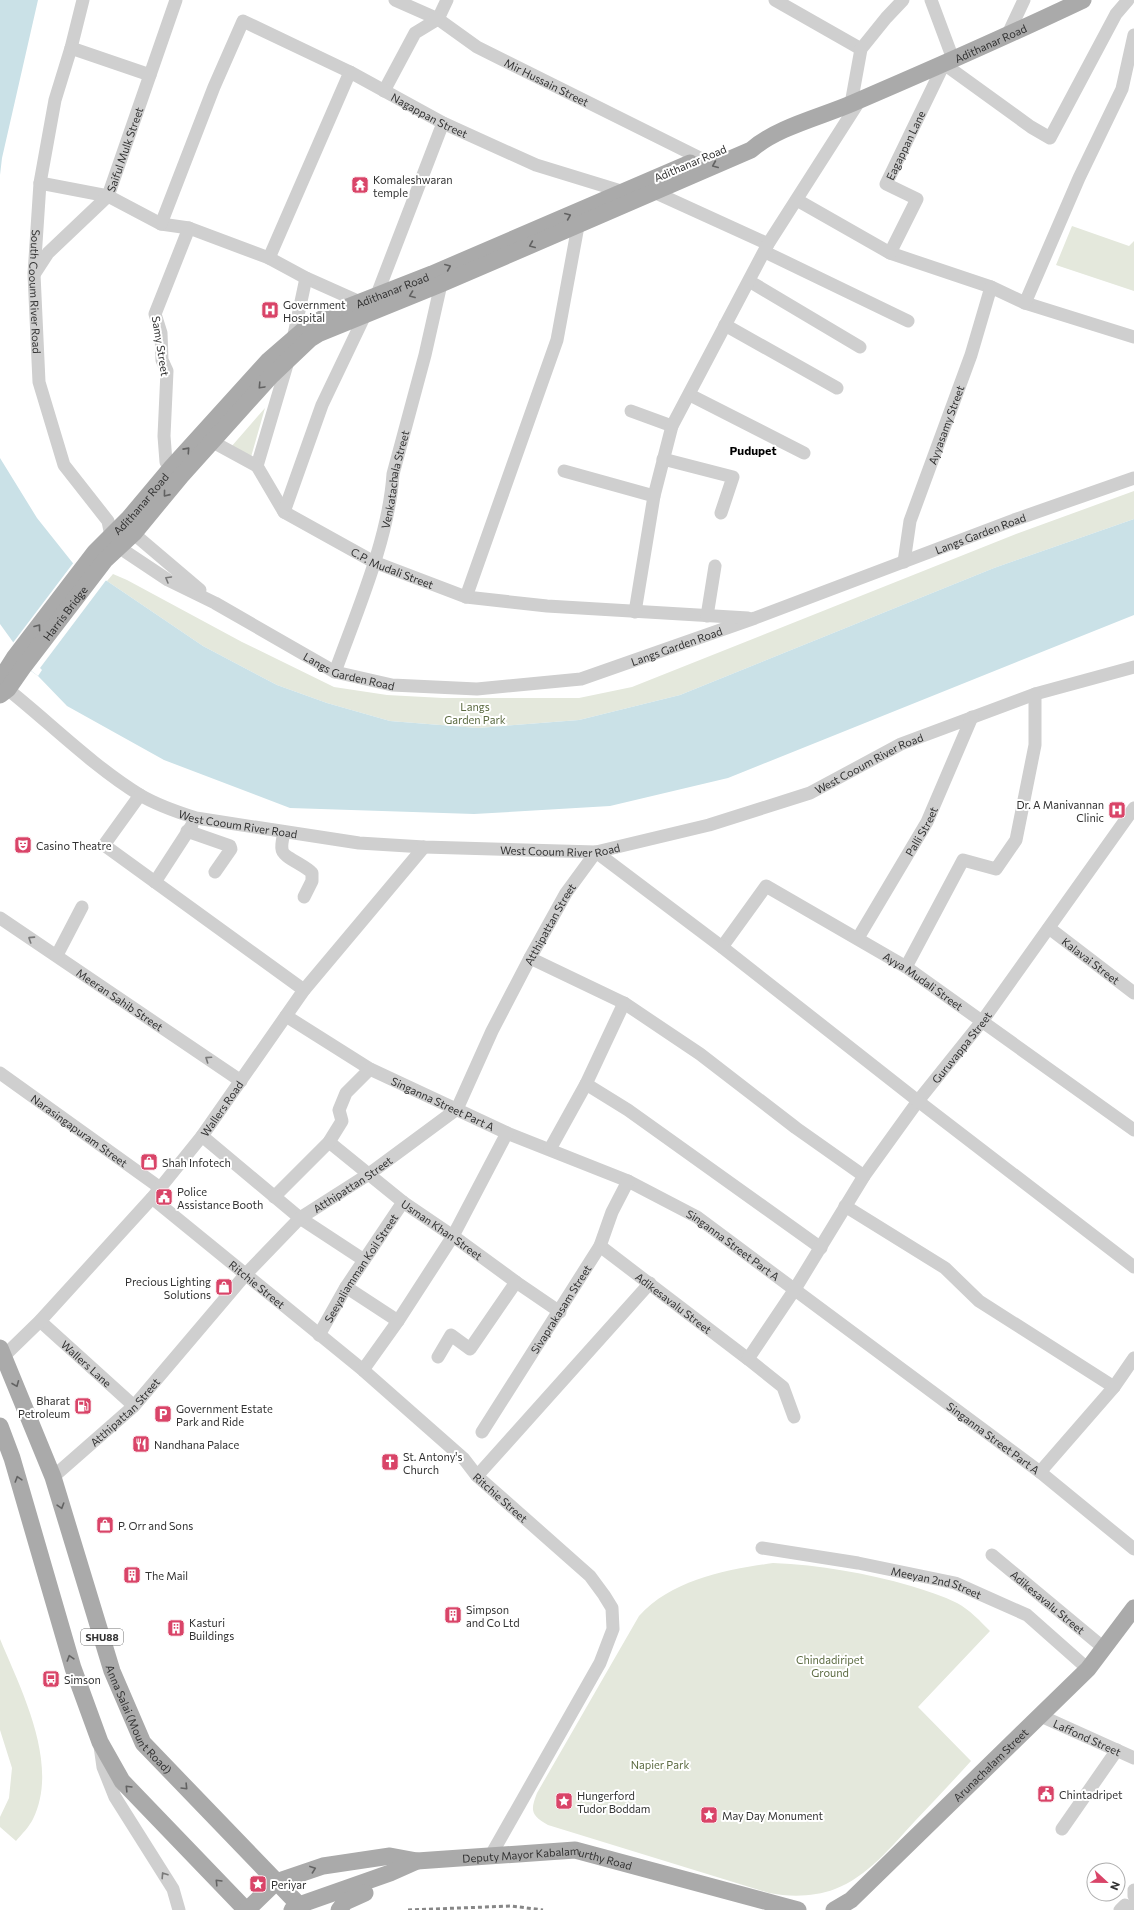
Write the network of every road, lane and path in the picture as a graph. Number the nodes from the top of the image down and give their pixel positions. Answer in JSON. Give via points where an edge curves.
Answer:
{"nodes":[{"id":1,"x":83,"y":0,"type":"edge"},
{"id":2,"x":176,"y":0,"type":"edge"},
{"id":3,"x":395,"y":0,"type":"edge"},
{"id":4,"x":447,"y":0,"type":"edge"},
{"id":5,"x":775,"y":0,"type":"edge"},
{"id":6,"x":904,"y":0,"type":"edge"},
{"id":7,"x":931,"y":0,"type":"edge"},
{"id":8,"x":1024,"y":0,"type":"edge"},
{"id":9,"x":1083,"y":0,"type":"edge"},
{"id":10,"x":1128,"y":0,"type":"edge"},
{"id":11,"x":438,"y":19,"type":"junction"},
{"id":12,"x":1134,"y":35,"type":"edge"},
{"id":13,"x":1007,"y":36,"type":"junction"},
{"id":14,"x":71,"y":48,"type":"junction"},
{"id":15,"x":861,"y":48,"type":"junction"},
{"id":16,"x":948,"y":61,"type":"junction"},
{"id":17,"x":350,"y":72,"type":"junction"},
{"id":18,"x":150,"y":75,"type":"junction"},
{"id":19,"x":384,"y":91,"type":"junction"},
{"id":20,"x":1128,"y":91,"type":"edge"},
{"id":21,"x":856,"y":102,"type":"junction"},
{"id":22,"x":443,"y":123,"type":"junction"},
{"id":23,"x":764,"y":139,"type":"junction"},
{"id":24,"x":702,"y":159,"type":"junction"},
{"id":25,"x":40,"y":183,"type":"junction"},
{"id":26,"x":624,"y":192,"type":"junction"},
{"id":27,"x":654,"y":192,"type":"junction"},
{"id":28,"x":108,"y":196,"type":"junction"},
{"id":29,"x":797,"y":200,"type":"junction"},
{"id":30,"x":161,"y":224,"type":"junction"},
{"id":31,"x":578,"y":226,"type":"junction"},
{"id":32,"x":189,"y":228,"type":"junction"},
{"id":33,"x":766,"y":248,"type":"junction"},
{"id":34,"x":890,"y":253,"type":"junction"},
{"id":35,"x":269,"y":258,"type":"junction"},
{"id":36,"x":34,"y":274,"type":"junction"},
{"id":37,"x":306,"y":278,"type":"junction"},
{"id":38,"x":749,"y":281,"type":"junction"},
{"id":39,"x":441,"y":284,"type":"junction"},
{"id":40,"x":991,"y":287,"type":"junction"},
{"id":41,"x":1025,"y":302,"type":"junction"},
{"id":42,"x":368,"y":304,"type":"junction"},
{"id":43,"x":908,"y":321,"type":"dead end"},
{"id":44,"x":725,"y":325,"type":"junction"},
{"id":45,"x":1134,"y":337,"type":"edge"},
{"id":46,"x":292,"y":340,"type":"junction"},
{"id":47,"x":860,"y":347,"type":"dead end"},
{"id":48,"x":289,"y":358,"type":"junction"},
{"id":49,"x":837,"y":388,"type":"dead end"},
{"id":50,"x":690,"y":395,"type":"junction"},
{"id":51,"x":631,"y":411,"type":"dead end"},
{"id":52,"x":672,"y":426,"type":"junction"},
{"id":53,"x":213,"y":442,"type":"junction"},
{"id":54,"x":804,"y":453,"type":"dead end"},
{"id":55,"x":663,"y":459,"type":"junction"},
{"id":56,"x":257,"y":466,"type":"junction"},
{"id":57,"x":171,"y":468,"type":"junction"},
{"id":58,"x":564,"y":471,"type":"dead end"},
{"id":59,"x":1134,"y":478,"type":"edge"},
{"id":60,"x":654,"y":496,"type":"junction"},
{"id":61,"x":284,"y":512,"type":"junction"},
{"id":62,"x":721,"y":513,"type":"dead end"},
{"id":63,"x":119,"y":532,"type":"junction"},
{"id":64,"x":100,"y":556,"type":"joint"},
{"id":65,"x":374,"y":562,"type":"junction"},
{"id":66,"x":904,"y":562,"type":"junction"},
{"id":67,"x":715,"y":566,"type":"dead end"},
{"id":68,"x":466,"y":597,"type":"junction"},
{"id":69,"x":215,"y":603,"type":"junction"},
{"id":70,"x":634,"y":612,"type":"junction"},
{"id":71,"x":707,"y":616,"type":"junction"},
{"id":72,"x":755,"y":618,"type":"junction"},
{"id":73,"x":1134,"y":667,"type":"edge"},
{"id":74,"x":335,"y":672,"type":"junction"},
{"id":75,"x":2,"y":687,"type":"edge"},
{"id":76,"x":1035,"y":694,"type":"junction"},
{"id":77,"x":972,"y":717,"type":"junction"},
{"id":78,"x":140,"y":795,"type":"junction"},
{"id":79,"x":1134,"y":808,"type":"edge"},
{"id":80,"x":196,"y":818,"type":"junction"},
{"id":81,"x":188,"y":832,"type":"junction"},
{"id":82,"x":284,"y":832,"type":"junction"},
{"id":83,"x":424,"y":847,"type":"junction"},
{"id":84,"x":596,"y":852,"type":"junction"},
{"id":85,"x":215,"y":872,"type":"dead end"},
{"id":86,"x":155,"y":882,"type":"junction"},
{"id":87,"x":304,"y":897,"type":"dead end"},
{"id":88,"x":82,"y":907,"type":"dead end"},
{"id":89,"x":0,"y":918,"type":"edge"},
{"id":90,"x":1048,"y":928,"type":"junction"},
{"id":91,"x":858,"y":938,"type":"junction"},
{"id":92,"x":722,"y":947,"type":"junction"},
{"id":93,"x":57,"y":956,"type":"junction"},
{"id":94,"x":530,"y":958,"type":"junction"},
{"id":95,"x":906,"y":967,"type":"junction"},
{"id":96,"x":304,"y":990,"type":"junction"},
{"id":97,"x":1134,"y":993,"type":"edge"},
{"id":98,"x":624,"y":1003,"type":"junction"},
{"id":99,"x":286,"y":1016,"type":"junction"},
{"id":100,"x":983,"y":1020,"type":"junction"},
{"id":101,"x":370,"y":1069,"type":"junction"},
{"id":102,"x":0,"y":1073,"type":"edge"},
{"id":103,"x":241,"y":1081,"type":"junction"},
{"id":104,"x":586,"y":1084,"type":"junction"},
{"id":105,"x":918,"y":1101,"type":"junction"},
{"id":106,"x":457,"y":1109,"type":"junction"},
{"id":107,"x":1134,"y":1130,"type":"edge"},
{"id":108,"x":507,"y":1133,"type":"junction"},
{"id":109,"x":202,"y":1136,"type":"junction"},
{"id":110,"x":329,"y":1142,"type":"junction"},
{"id":111,"x":550,"y":1149,"type":"junction"},
{"id":112,"x":369,"y":1174,"type":"junction"},
{"id":113,"x":864,"y":1176,"type":"junction"},
{"id":114,"x":628,"y":1181,"type":"junction"},
{"id":115,"x":156,"y":1192,"type":"junction"},
{"id":116,"x":274,"y":1197,"type":"junction"},
{"id":117,"x":403,"y":1202,"type":"junction"},
{"id":118,"x":845,"y":1206,"type":"junction"},
{"id":119,"x":300,"y":1218,"type":"junction"},
{"id":120,"x":453,"y":1236,"type":"junction"},
{"id":121,"x":600,"y":1246,"type":"junction"},
{"id":122,"x":821,"y":1248,"type":"junction"},
{"id":123,"x":364,"y":1260,"type":"junction"},
{"id":124,"x":1134,"y":1267,"type":"edge"},
{"id":125,"x":246,"y":1274,"type":"junction"},
{"id":126,"x":516,"y":1282,"type":"junction"},
{"id":127,"x":650,"y":1283,"type":"junction"},
{"id":128,"x":346,"y":1286,"type":"junction"},
{"id":129,"x":795,"y":1289,"type":"junction"},
{"id":130,"x":560,"y":1312,"type":"junction"},
{"id":131,"x":40,"y":1321,"type":"junction"},
{"id":132,"x":398,"y":1321,"type":"junction"},
{"id":133,"x":319,"y":1335,"type":"junction"},
{"id":134,"x":2,"y":1352,"type":"edge"},
{"id":135,"x":438,"y":1357,"type":"dead end"},
{"id":136,"x":1134,"y":1358,"type":"edge"},
{"id":137,"x":748,"y":1359,"type":"junction"},
{"id":138,"x":363,"y":1370,"type":"junction"},
{"id":139,"x":1114,"y":1387,"type":"junction"},
{"id":140,"x":134,"y":1406,"type":"junction"},
{"id":141,"x":794,"y":1417,"type":"dead end"},
{"id":142,"x":0,"y":1426,"type":"edge"},
{"id":143,"x":482,"y":1432,"type":"dead end"},
{"id":144,"x":1040,"y":1472,"type":"junction"},
{"id":145,"x":477,"y":1476,"type":"junction"},
{"id":146,"x":53,"y":1477,"type":"junction"},
{"id":147,"x":762,"y":1548,"type":"dead end"},
{"id":148,"x":1134,"y":1549,"type":"edge"},
{"id":149,"x":992,"y":1555,"type":"dead end"},
{"id":150,"x":1134,"y":1608,"type":"edge"},
{"id":151,"x":1105,"y":1649,"type":"junction"},
{"id":152,"x":1088,"y":1669,"type":"junction"},
{"id":153,"x":1041,"y":1716,"type":"junction"},
{"id":154,"x":99,"y":1740,"type":"junction"},
{"id":155,"x":1117,"y":1750,"type":"junction"},
{"id":156,"x":1134,"y":1758,"type":"edge"},
{"id":157,"x":1062,"y":1829,"type":"dead end"},
{"id":158,"x":491,"y":1855,"type":"junction"},
{"id":159,"x":418,"y":1861,"type":"junction"},
{"id":160,"x":276,"y":1882,"type":"junction"},
{"id":161,"x":1134,"y":1890,"type":"edge"},
{"id":162,"x":1134,"y":1896,"type":"edge"},
{"id":163,"x":297,"y":1908,"type":"edge"},
{"id":164,"x":1134,"y":1909,"type":"edge"},
{"id":165,"x":179,"y":1910,"type":"edge"},
{"id":166,"x":246,"y":1910,"type":"edge"},
{"id":167,"x":339,"y":1910,"type":"edge"},
{"id":168,"x":798,"y":1910,"type":"edge"},
{"id":169,"x":835,"y":1910,"type":"edge"},
{"id":170,"x":1120,"y":1910,"type":"edge"}],
"edges":[{"from":1,"to":14,"type":"street","name":"South Cooum River Road"},
{"from":2,"to":18,"type":"street","name":"Saiful Mulk Street"},
{"from":3,"to":11,"type":"street","name":"Mir Hussain Street"},
{"from":4,"to":11,"type":"street"},
{"from":5,"to":15,"type":"street"},
{"from":6,"to":15,"type":"street"},
{"from":7,"to":16,"type":"street"},
{"from":8,"to":13,"type":"street"},
{"from":9,"to":13,"type":"main road","name":"Adithanar Road"},
{"from":10,"to":16,"type":"street","via":[[1116,14],[1050,138],[1031,127]]},
{"from":11,"to":19,"type":"street","via":[[415,33]]},
{"from":11,"to":24,"type":"street","name":"Mir Hussain Street","via":[[477,47]]},
{"from":12,"to":20,"type":"street"},
{"from":13,"to":16,"type":"main road","name":"Adithanar Road"},
{"from":14,"to":18,"type":"street"},
{"from":14,"to":25,"type":"street","name":"South Cooum River Road","via":[[56,100]]},
{"from":15,"to":21,"type":"street"},
{"from":16,"to":21,"type":"main road","name":"Adithanar Road"},
{"from":16,"to":34,"type":"street","name":"Eagappan Lane","via":[[886,184],[917,198]]},
{"from":17,"to":19,"type":"street","name":"Nagappan Street"},
{"from":17,"to":30,"type":"street","name":"Nagappan Street","via":[[243,21],[214,87]]},
{"from":17,"to":35,"type":"street"},
{"from":18,"to":28,"type":"street","name":"Saiful Mulk Street"},
{"from":19,"to":22,"type":"street","name":"Nagappan Street"},
{"from":20,"to":41,"type":"street","via":[[1079,178]]},
{"from":21,"to":23,"type":"main road","name":"Adithanar Road"},
{"from":21,"to":29,"type":"street"},
{"from":22,"to":26,"type":"street","name":"Nagappan Street","via":[[536,165]]},
{"from":22,"to":42,"type":"street"},
{"from":23,"to":24,"type":"main road","name":"Adithanar Road","via":[[748,138]]},
{"from":23,"to":27,"type":"main road","name":"Adithanar Road","one_way":true,"via":[[751,150]]},
{"from":24,"to":26,"type":"main road","name":"Adithanar Road"},
{"from":25,"to":28,"type":"street"},
{"from":25,"to":36,"type":"street","name":"South Cooum River Road"},
{"from":42,"to":26,"type":"main road","name":"Adithanar Road","one_way":true},
{"from":27,"to":31,"type":"main road","name":"Adithanar Road"},
{"from":27,"to":33,"type":"street"},
{"from":28,"to":30,"type":"street"},
{"from":28,"to":36,"type":"street","name":"Saiful Mulk Street","via":[[48,253]]},
{"from":29,"to":33,"type":"street"},
{"from":29,"to":34,"type":"street"},
{"from":30,"to":32,"type":"street"},
{"from":31,"to":39,"type":"main road","name":"Adithanar Road","one_way":true},
{"from":31,"to":68,"type":"street","via":[[557,340]]},
{"from":32,"to":35,"type":"street"},
{"from":32,"to":57,"type":"street","name":"Samy Street","via":[[155,314],[161,333],[162,360],[167,371],[164,436],[166,462]]},
{"from":33,"to":38,"type":"street"},
{"from":33,"to":43,"type":"street"},
{"from":34,"to":40,"type":"street"},
{"from":35,"to":37,"type":"street"},
{"from":36,"to":63,"type":"street","name":"South Cooum River Road","via":[[39,382],[64,464]]},
{"from":37,"to":42,"type":"street"},
{"from":37,"to":46,"type":"street"},
{"from":38,"to":44,"type":"street"},
{"from":38,"to":47,"type":"street"},
{"from":39,"to":42,"type":"main road","name":"Adithanar Road","one_way":true},
{"from":39,"to":65,"type":"street","name":"Venkatachala Street","via":[[393,474],[392,491]]},
{"from":40,"to":41,"type":"street"},
{"from":40,"to":66,"type":"street","name":"Ayyasamy Street","via":[[971,355],[910,521]]},
{"from":41,"to":45,"type":"street"},
{"from":42,"to":46,"type":"main road","name":"Adithanar Road","via":[[316,321]]},
{"from":42,"to":48,"type":"main road","name":"Adithanar Road","via":[[318,334]]},
{"from":42,"to":61,"type":"street","via":[[322,405]]},
{"from":44,"to":49,"type":"street"},
{"from":44,"to":50,"type":"street"},
{"from":46,"to":48,"type":"street"},
{"from":57,"to":46,"type":"main road","name":"Adithanar Road","one_way":true,"via":[[268,361]]},
{"from":48,"to":53,"type":"main road","name":"Adithanar Road","one_way":true,"via":[[248,400]]},
{"from":48,"to":56,"type":"street"},
{"from":50,"to":52,"type":"street"},
{"from":50,"to":54,"type":"street"},
{"from":51,"to":52,"type":"street"},
{"from":52,"to":55,"type":"street"},
{"from":53,"to":56,"type":"street"},
{"from":53,"to":63,"type":"main road","name":"Adithanar Road","one_way":true,"via":[[181,476]]},
{"from":55,"to":60,"type":"street"},
{"from":55,"to":62,"type":"street","via":[[733,477]]},
{"from":56,"to":61,"type":"street"},
{"from":57,"to":63,"type":"main road","name":"Adithanar Road"},
{"from":58,"to":60,"type":"street"},
{"from":59,"to":66,"type":"street","name":"Langs Garden Road"},
{"from":60,"to":70,"type":"street"},
{"from":61,"to":65,"type":"street","name":"C.P. Mudali Street"},
{"from":63,"to":64,"type":"main road","name":"Adithanar Road"},
{"from":63,"to":69,"type":"street","name":"Langs Garden Road"},
{"from":69,"to":63,"type":"street","name":"Langs Garden Road","one_way":true,"via":[[168,580],[126,552]]},
{"from":64,"to":75,"type":"main road","name":"Harris Bridge"},
{"from":65,"to":68,"type":"street","name":"C.P. Mudali Street"},
{"from":65,"to":74,"type":"street","name":"Venkatachala Street"},
{"from":66,"to":72,"type":"street","name":"Langs Garden Road"},
{"from":67,"to":71,"type":"street"},
{"from":68,"to":70,"type":"street","name":"C.P. Mudali Street"},
{"from":69,"to":74,"type":"street","name":"Langs Garden Road"},
{"from":70,"to":71,"type":"street","name":"C.P. Mudali Street"},
{"from":71,"to":72,"type":"street","name":"C.P. Mudali Street"},
{"from":72,"to":74,"type":"street","name":"Langs Garden Road","via":[[581,680],[477,689],[392,685]]},
{"from":73,"to":76,"type":"street","name":"West Cooum River Road"},
{"from":75,"to":78,"type":"street","name":"West Cooum River Road"},
{"from":76,"to":77,"type":"street","name":"West Cooum River Road"},
{"from":76,"to":95,"type":"street","via":[[1035,745],[1016,840],[996,869],[963,860]]},
{"from":77,"to":84,"type":"street","name":"West Cooum River Road","via":[[901,744],[810,793],[710,825]]},
{"from":77,"to":91,"type":"street","name":"Palli Street","via":[[927,822]]},
{"from":78,"to":80,"type":"street","name":"West Cooum River Road"},
{"from":78,"to":86,"type":"street","via":[[104,845]]},
{"from":79,"to":90,"type":"street","name":"Guruvappa Street"},
{"from":80,"to":81,"type":"street"},
{"from":80,"to":82,"type":"street","name":"West Cooum River Road"},
{"from":81,"to":85,"type":"street","via":[[230,846]]},
{"from":81,"to":86,"type":"street"},
{"from":82,"to":83,"type":"street","name":"West Cooum River Road","via":[[358,843]]},
{"from":82,"to":87,"type":"street","via":[[281,850],[284,855],[312,873],[312,881]]},
{"from":83,"to":84,"type":"street","name":"West Cooum River Road"},
{"from":83,"to":96,"type":"street","name":"Wallers Road"},
{"from":84,"to":92,"type":"street"},
{"from":84,"to":94,"type":"street","name":"Atthipattan Street","via":[[566,893]]},
{"from":86,"to":96,"type":"street"},
{"from":88,"to":93,"type":"street"},
{"from":93,"to":89,"type":"street","name":"Meeran Sahib Street","one_way":true},
{"from":90,"to":97,"type":"street","name":"Kalavai Street"},
{"from":90,"to":100,"type":"street","name":"Guruvappa Street"},
{"from":91,"to":92,"type":"street","name":"Ayya Mudali Street","via":[[766,886]]},
{"from":91,"to":95,"type":"street","name":"Ayya Mudali Street"},
{"from":92,"to":105,"type":"street"},
{"from":103,"to":93,"type":"street","name":"Meeran Sahib Street","one_way":true},
{"from":94,"to":98,"type":"street"},
{"from":94,"to":106,"type":"street","name":"Atthipattan Street","via":[[492,1031]]},
{"from":95,"to":100,"type":"street","name":"Ayya Mudali Street"},
{"from":96,"to":99,"type":"street","name":"Wallers Road"},
{"from":98,"to":104,"type":"street"},
{"from":98,"to":113,"type":"street","via":[[700,1054],[796,1128]]},
{"from":99,"to":101,"type":"street","name":"Singanna Street Part A"},
{"from":99,"to":103,"type":"street","name":"Wallers Road"},
{"from":100,"to":105,"type":"street","name":"Guruvappa Street"},
{"from":100,"to":107,"type":"street","name":"Ayya Mudali Street"},
{"from":101,"to":106,"type":"street","name":"Singanna Street Part A"},
{"from":101,"to":110,"type":"street","via":[[346,1093],[339,1110],[342,1121]]},
{"from":102,"to":115,"type":"street","name":"Narasingapuram Street"},
{"from":103,"to":109,"type":"street","name":"Wallers Road"},
{"from":104,"to":111,"type":"street"},
{"from":104,"to":122,"type":"street","via":[[628,1110]]},
{"from":105,"to":113,"type":"street","name":"Guruvappa Street"},
{"from":105,"to":124,"type":"street"},
{"from":106,"to":108,"type":"street","name":"Singanna Street Part A"},
{"from":106,"to":112,"type":"street","name":"Atthipattan Street"},
{"from":108,"to":111,"type":"street","name":"Singanna Street Part A"},
{"from":108,"to":120,"type":"street"},
{"from":109,"to":115,"type":"street","name":"Wallers Road"},
{"from":109,"to":116,"type":"street"},
{"from":110,"to":112,"type":"street","name":"Usman Khan Street"},
{"from":110,"to":116,"type":"street"},
{"from":111,"to":114,"type":"street","name":"Singanna Street Part A"},
{"from":112,"to":117,"type":"street","name":"Usman Khan Street"},
{"from":112,"to":119,"type":"street","name":"Atthipattan Street"},
{"from":113,"to":118,"type":"street","name":"Guruvappa Street"},
{"from":114,"to":121,"type":"street","name":"Sivaprakasam Street","via":[[612,1212]]},
{"from":114,"to":129,"type":"street","name":"Singanna Street Part A","via":[[697,1217]]},
{"from":115,"to":125,"type":"street","name":"Ritchie Street"},
{"from":115,"to":131,"type":"street","name":"Wallers Road"},
{"from":116,"to":119,"type":"street"},
{"from":117,"to":120,"type":"street","name":"Usman Khan Street"},
{"from":117,"to":123,"type":"street","name":"Seeyaliamman Koil Street"},
{"from":118,"to":122,"type":"street","name":"Guruvappa Street"},
{"from":118,"to":139,"type":"street","via":[[946,1268],[979,1301]]},
{"from":119,"to":123,"type":"street"},
{"from":119,"to":125,"type":"street","name":"Atthipattan Street"},
{"from":120,"to":126,"type":"street","name":"Usman Khan Street"},
{"from":120,"to":132,"type":"street"},
{"from":121,"to":127,"type":"street","name":"Adikesavalu Street"},
{"from":121,"to":130,"type":"street","name":"Sivaprakasam Street"},
{"from":122,"to":129,"type":"street","name":"Guruvappa Street"},
{"from":123,"to":128,"type":"street","name":"Seeyaliamman Koil Street"},
{"from":125,"to":133,"type":"street","name":"Ritchie Street"},
{"from":125,"to":140,"type":"street","name":"Atthipattan Street"},
{"from":126,"to":130,"type":"street","name":"Usman Khan Street"},
{"from":126,"to":135,"type":"street","via":[[470,1348],[451,1335]]},
{"from":127,"to":137,"type":"street","name":"Adikesavalu Street"},
{"from":127,"to":145,"type":"street"},
{"from":128,"to":132,"type":"street"},
{"from":128,"to":133,"type":"street","name":"Seeyaliamman Koil Street"},
{"from":129,"to":137,"type":"street","name":"Guruvappa Street"},
{"from":129,"to":144,"type":"street","name":"Singanna Street Part A"},
{"from":130,"to":143,"type":"street","name":"Sivaprakasam Street"},
{"from":131,"to":134,"type":"street","name":"Wallers Road"},
{"from":131,"to":140,"type":"street","name":"Wallers Lane"},
{"from":132,"to":138,"type":"street"},
{"from":133,"to":138,"type":"street","name":"Ritchie Street"},
{"from":134,"to":146,"type":"main road","name":"Anna Salai (Mount Road)","number":"SHU88","one_way":true},
{"from":136,"to":139,"type":"street"},
{"from":137,"to":141,"type":"street","name":"Adikesavalu Street","via":[[783,1386]]},
{"from":138,"to":145,"type":"street","name":"Ritchie Street","via":[[464,1459]]},
{"from":139,"to":144,"type":"street"},
{"from":140,"to":146,"type":"street","name":"Atthipattan Street"},
{"from":154,"to":142,"type":"main road","number":"SHU88","one_way":true,"via":[[73,1668],[12,1458]]},
{"from":144,"to":148,"type":"street","name":"Singanna Street Part A"},
{"from":145,"to":158,"type":"street","name":"Ritchie Street","via":[[590,1576],[612,1608],[612,1629],[600,1662]]},
{"from":146,"to":160,"type":"main road","name":"Anna Salai (Mount Road)","number":"SHU88","one_way":true,"via":[[112,1671],[142,1743]]},
{"from":147,"to":152,"type":"street","name":"Meeyan 2nd Street","via":[[858,1563],[956,1583],[1027,1615]]},
{"from":149,"to":151,"type":"street","name":"Adikesavalu Street"},
{"from":150,"to":151,"type":"main road","name":"Arunachalam Street"},
{"from":151,"to":152,"type":"main road","name":"Arunachalam Street"},
{"from":152,"to":153,"type":"main road","name":"Arunachalam Street"},
{"from":153,"to":155,"type":"street","name":"Laffond Street"},
{"from":153,"to":169,"type":"main road","name":"Arunachalam Street","via":[[851,1900]]},
{"from":165,"to":154,"type":"street","one_way":true,"via":[[173,1889],[114,1798],[102,1768]]},
{"from":166,"to":154,"type":"main road","number":"SHU88","one_way":true,"via":[[122,1781]]},
{"from":155,"to":156,"type":"street","name":"Laffond Street"},
{"from":155,"to":157,"type":"street"},
{"from":158,"to":159,"type":"main road","name":"Deputy Mayor Kabalamurthy Road"},
{"from":158,"to":168,"type":"main road","name":"Deputy Mayor Kabalamurthy Road","via":[[575,1850]]},
{"from":160,"to":159,"type":"main road","one_way":true,"via":[[323,1866],[357,1860],[390,1856]]},
{"from":159,"to":163,"type":"main road","name":"Deputy Mayor Kabalamurthy Road"},
{"from":159,"to":167,"type":"main road","via":[[396,1880],[345,1902]]},
{"from":160,"to":163,"type":"main road","name":"Anna Salai (Mount Road)","number":"SHU88"},
{"from":160,"to":166,"type":"main road"},
{"from":161,"to":162,"type":"street"},
{"from":164,"to":170,"type":"street","via":[[1125,1905]]}]}
